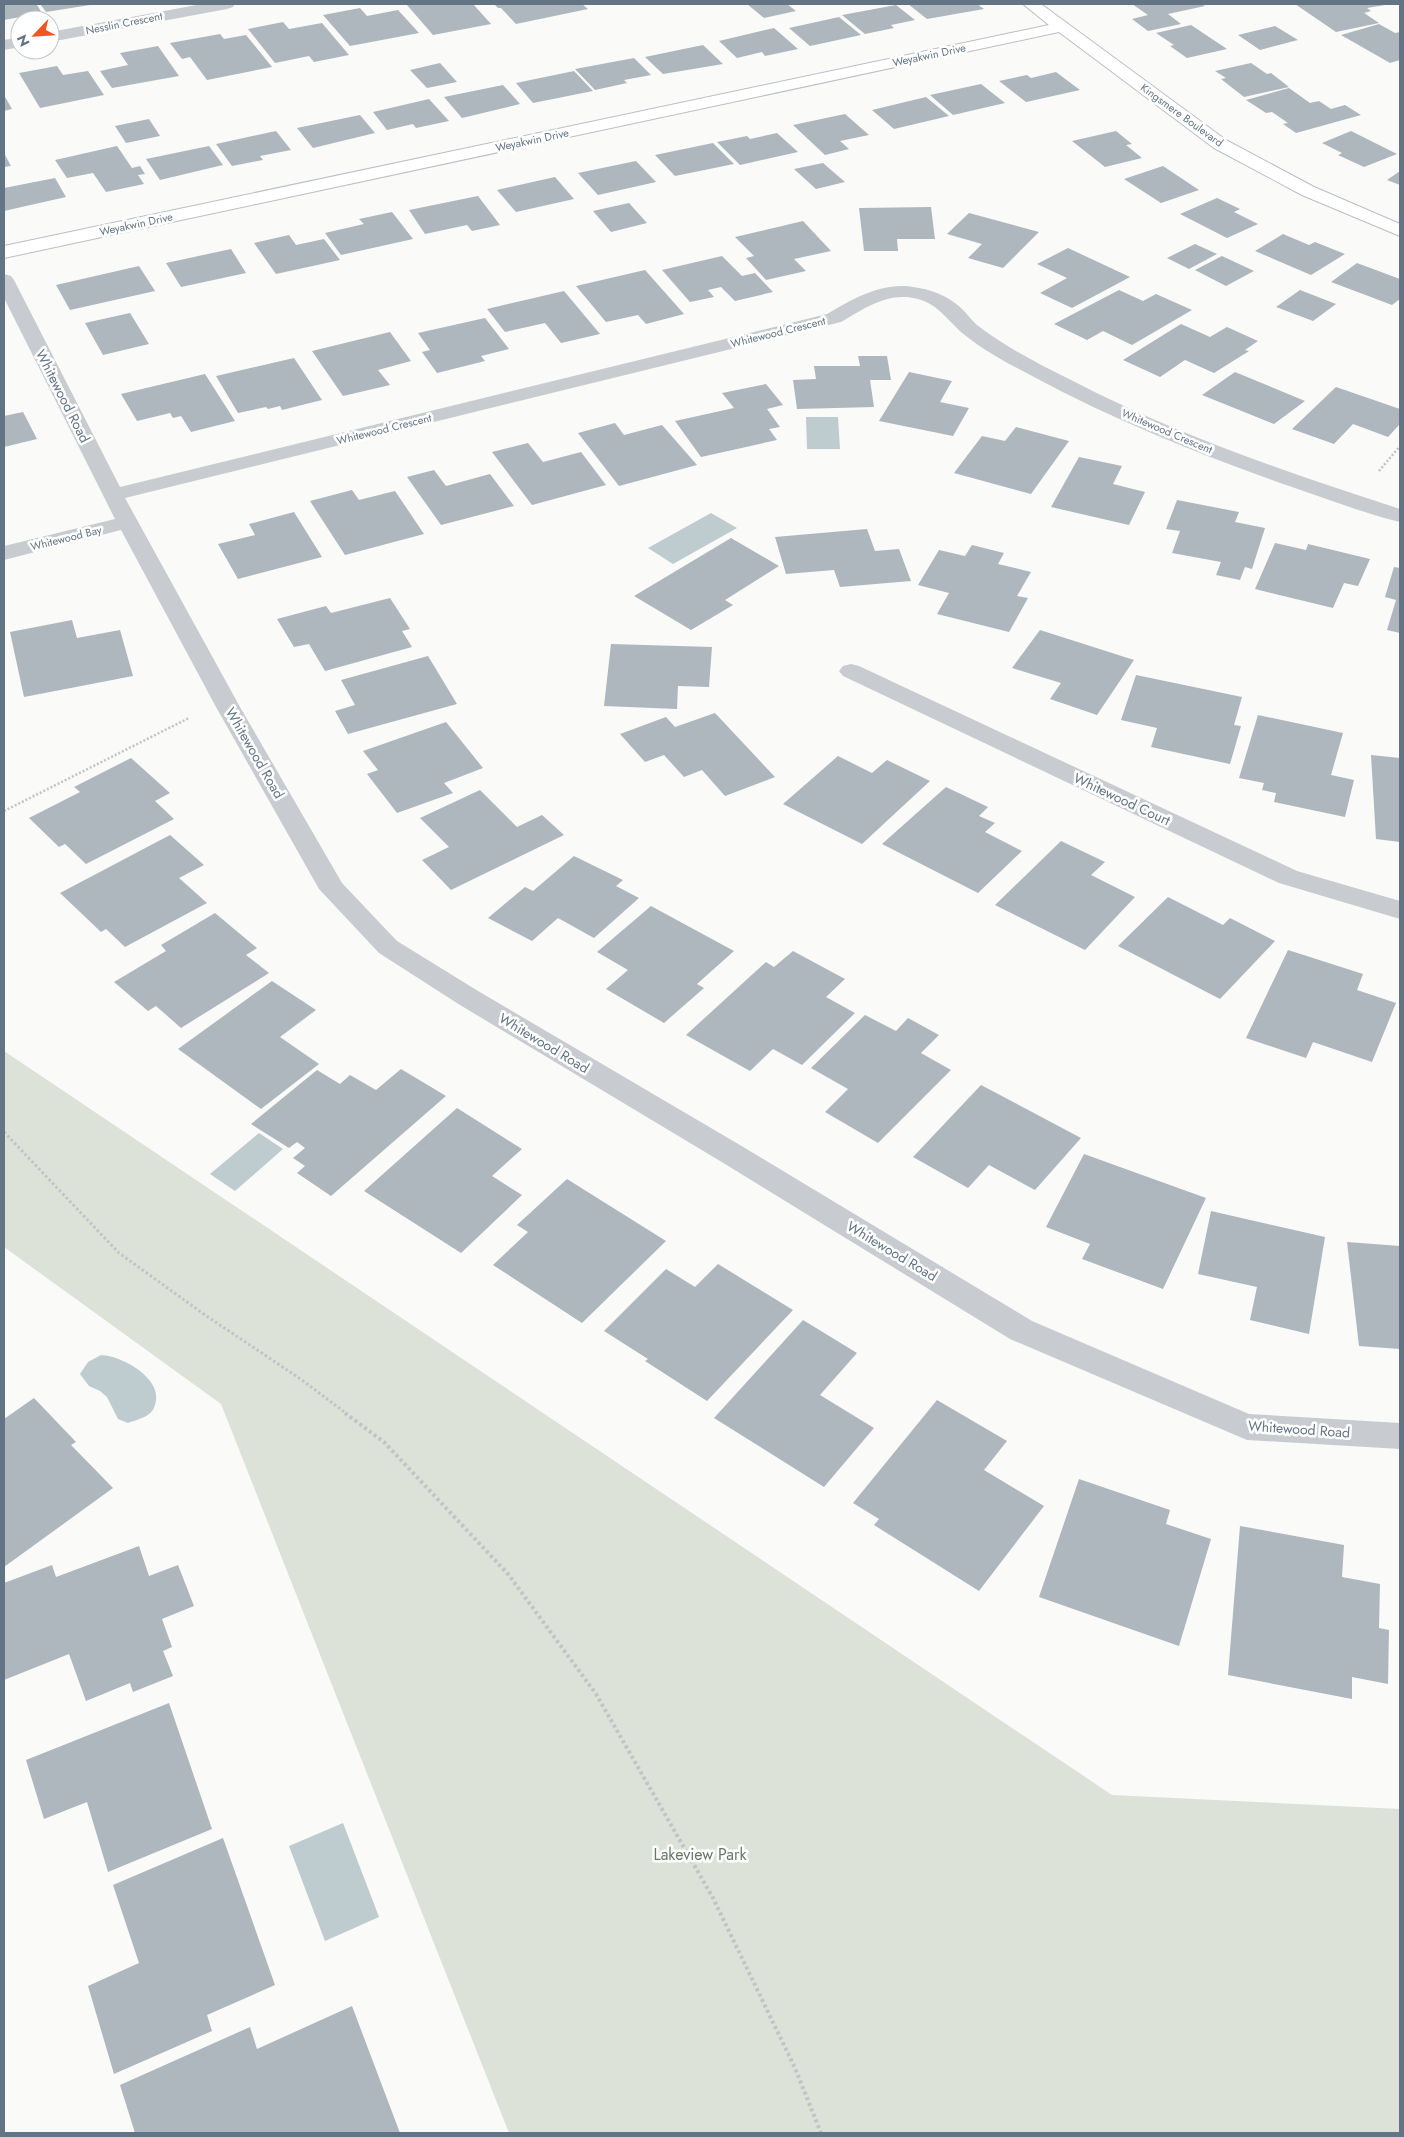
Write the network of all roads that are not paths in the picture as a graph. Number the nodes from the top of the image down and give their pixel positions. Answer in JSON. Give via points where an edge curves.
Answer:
{"nodes":[{"id":1,"x":226,"y":4,"type":"edge"},
{"id":2,"x":1031,"y":4,"type":"edge"},
{"id":3,"x":1061,"y":27,"type":"junction"},
{"id":4,"x":60,"y":35,"type":"edge"},
{"id":5,"x":1400,"y":231,"type":"edge"},
{"id":6,"x":4,"y":252,"type":"edge"},
{"id":7,"x":4,"y":280,"type":"edge"},
{"id":8,"x":114,"y":495,"type":"junction"},
{"id":9,"x":1400,"y":516,"type":"edge"},
{"id":10,"x":128,"y":522,"type":"junction"},
{"id":11,"x":4,"y":553,"type":"edge"},
{"id":12,"x":851,"y":671,"type":"dead end"},
{"id":13,"x":1400,"y":910,"type":"edge"},
{"id":14,"x":1400,"y":1436,"type":"edge"}],
"edges":[{"from":1,"to":4,"type":"street","name":"Nesslin Crescent"},
{"from":2,"to":3,"type":"street","name":"Kingsmere Boulevard"},
{"from":3,"to":5,"type":"street","name":"Kingsmere Boulevard","via":[[1220,144],[1308,191]]},
{"from":3,"to":6,"type":"street","name":"Weyakwin Drive"},
{"from":7,"to":8,"type":"street","name":"Whitewood Road"},
{"from":8,"to":9,"type":"street","name":"Whitewood Crescent","via":[[834,318],[870,297],[893,291],[936,299],[971,330],[1008,355],[1135,418],[1253,467]]},
{"from":8,"to":10,"type":"street","name":"Whitewood Road"},
{"from":10,"to":11,"type":"street","name":"Whitewood Bay"},
{"from":10,"to":14,"type":"street","name":"Whitewood Road","via":[[332,889],[388,947],[1021,1330],[1247,1427]]},
{"from":12,"to":13,"type":"street","name":"Whitewood Court","via":[[1288,877]]}]}
